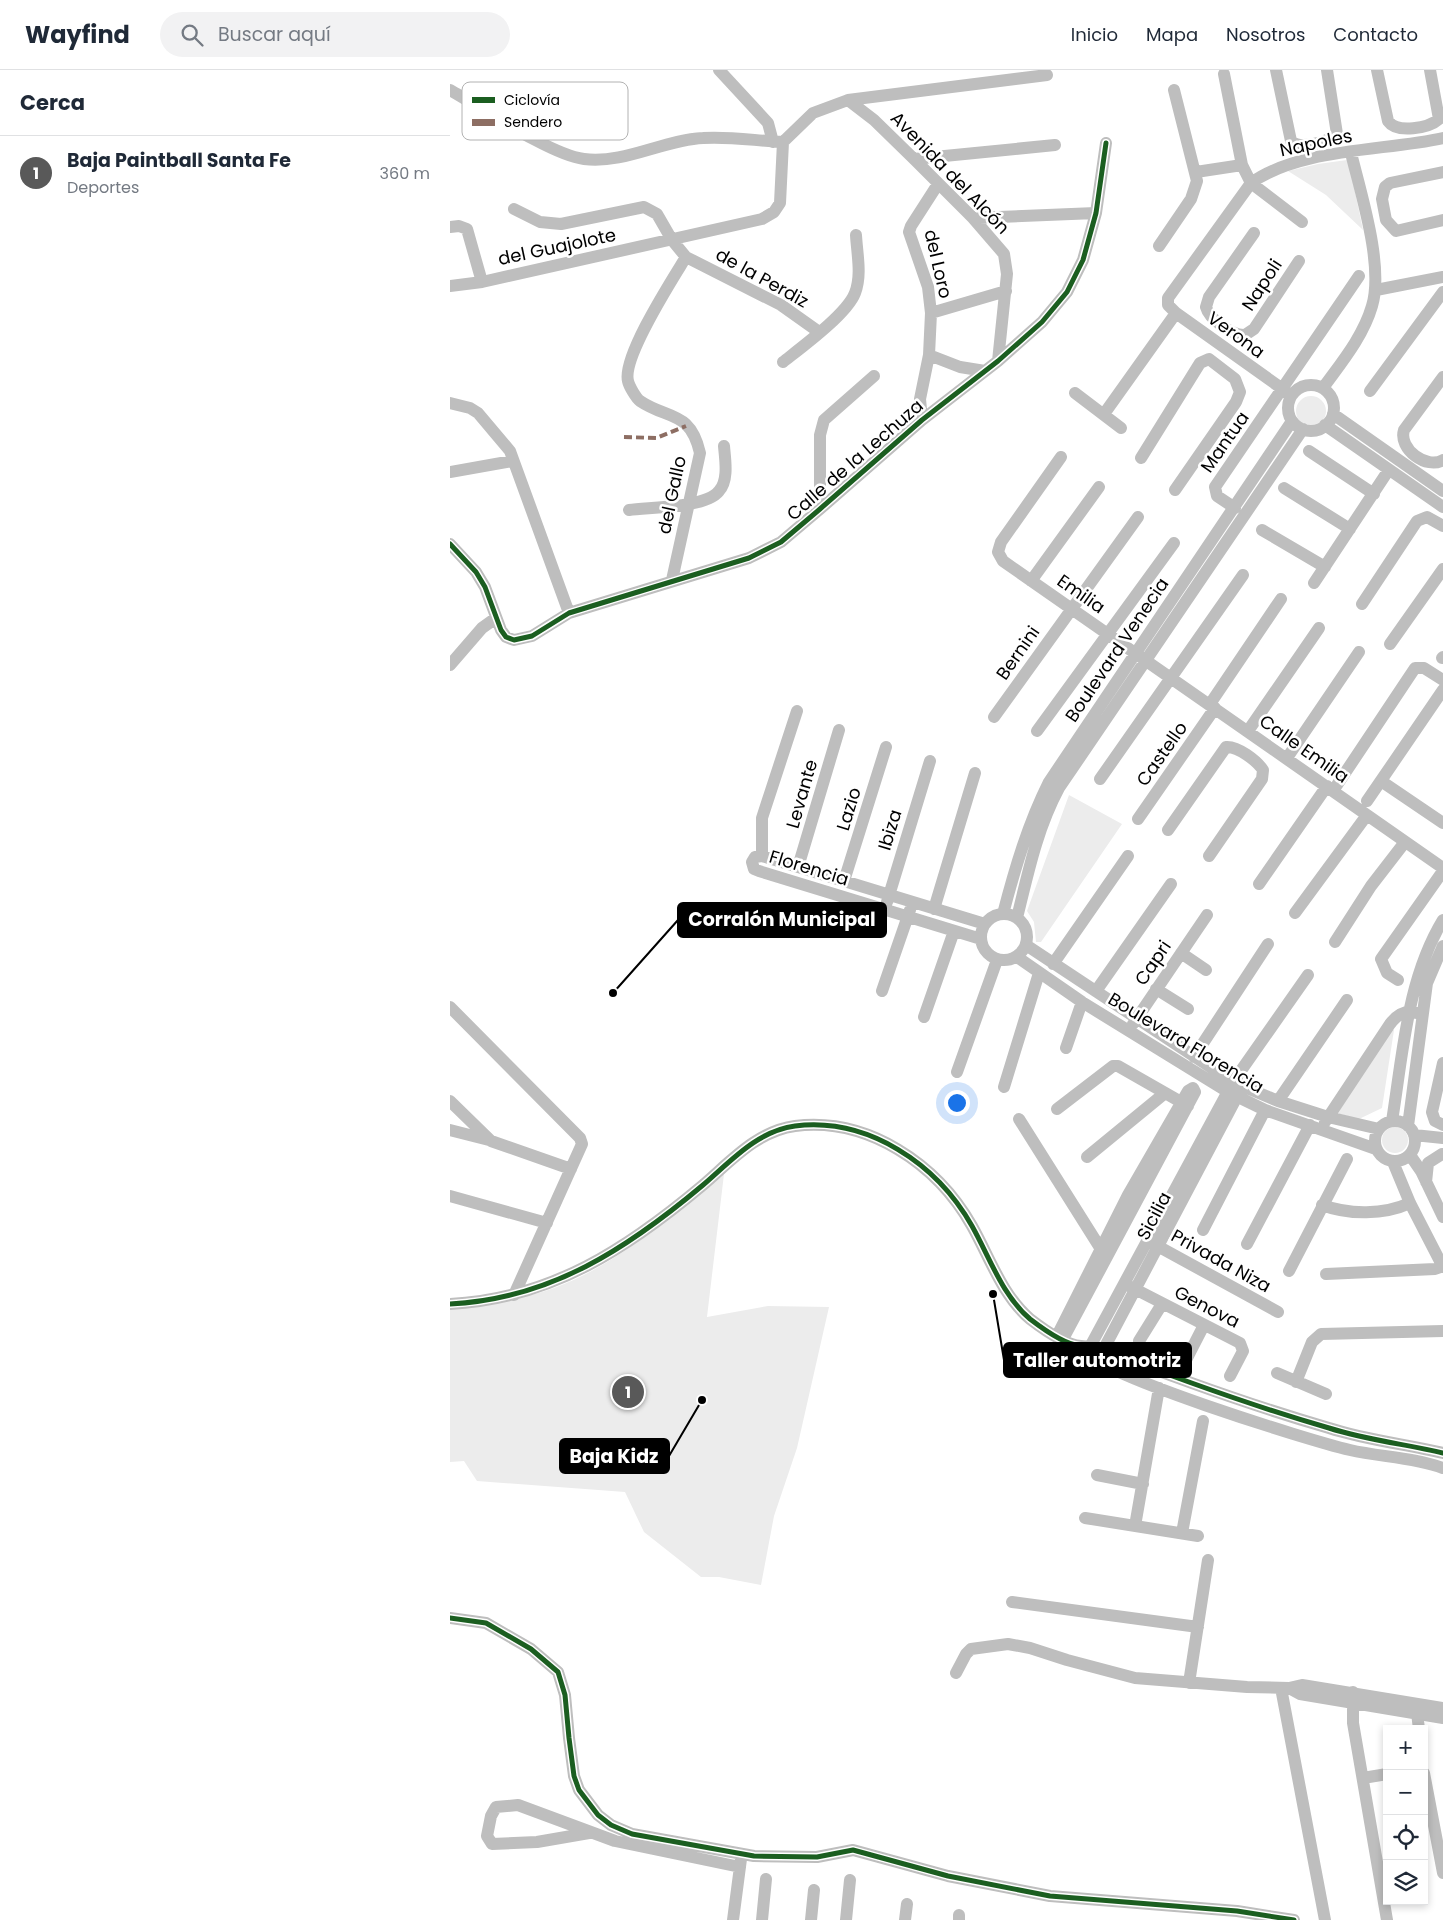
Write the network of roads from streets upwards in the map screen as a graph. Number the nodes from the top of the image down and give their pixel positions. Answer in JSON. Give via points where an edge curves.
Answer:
{"nodes":[{"id":1,"x":718,"y":70,"type":"edge"},
{"id":2,"x":1276,"y":70,"type":"edge"},
{"id":3,"x":1327,"y":70,"type":"edge"},
{"id":4,"x":1377,"y":70,"type":"edge"},
{"id":5,"x":1430,"y":70,"type":"edge"},
{"id":6,"x":1224,"y":74,"type":"dead end"},
{"id":7,"x":1047,"y":75,"type":"dead end"},
{"id":8,"x":450,"y":90,"type":"edge"},
{"id":9,"x":1174,"y":90,"type":"dead end"},
{"id":10,"x":462,"y":97,"type":"edge"},
{"id":11,"x":848,"y":100,"type":"junction"},
{"id":12,"x":1415,"y":127,"type":"junction"},
{"id":13,"x":1443,"y":138,"type":"edge"},
{"id":14,"x":538,"y":140,"type":"edge"},
{"id":15,"x":778,"y":142,"type":"junction"},
{"id":16,"x":1106,"y":143,"type":"dead end"},
{"id":17,"x":1419,"y":143,"type":"junction"},
{"id":18,"x":1314,"y":144,"type":"junction"},
{"id":19,"x":1055,"y":145,"type":"dead end"},
{"id":20,"x":1351,"y":153,"type":"junction"},
{"id":21,"x":1316,"y":157,"type":"junction"},
{"id":22,"x":914,"y":159,"type":"junction"},
{"id":23,"x":1242,"y":165,"type":"junction"},
{"id":24,"x":1196,"y":172,"type":"junction"},
{"id":25,"x":1443,"y":172,"type":"edge"},
{"id":26,"x":1251,"y":183,"type":"junction"},
{"id":27,"x":938,"y":184,"type":"junction"},
{"id":28,"x":1383,"y":207,"type":"junction"},
{"id":29,"x":514,"y":209,"type":"dead end"},
{"id":30,"x":1365,"y":212,"type":"junction"},
{"id":31,"x":1096,"y":213,"type":"junction"},
{"id":32,"x":973,"y":218,"type":"junction"},
{"id":33,"x":1443,"y":220,"type":"edge"},
{"id":34,"x":1302,"y":222,"type":"dead end"},
{"id":35,"x":450,"y":226,"type":"edge"},
{"id":36,"x":1254,"y":233,"type":"dead end"},
{"id":37,"x":856,"y":236,"type":"dead end"},
{"id":38,"x":672,"y":240,"type":"junction"},
{"id":39,"x":1159,"y":246,"type":"dead end"},
{"id":40,"x":686,"y":257,"type":"junction"},
{"id":41,"x":1299,"y":261,"type":"dead end"},
{"id":42,"x":1359,"y":276,"type":"dead end"},
{"id":43,"x":1443,"y":277,"type":"edge"},
{"id":44,"x":482,"y":282,"type":"junction"},
{"id":45,"x":450,"y":286,"type":"edge"},
{"id":46,"x":1376,"y":290,"type":"junction"},
{"id":47,"x":1006,"y":291,"type":"junction"},
{"id":48,"x":1443,"y":292,"type":"edge"},
{"id":49,"x":1168,"y":298,"type":"joint"},
{"id":50,"x":931,"y":313,"type":"junction"},
{"id":51,"x":1176,"y":313,"type":"junction"},
{"id":52,"x":1224,"y":326,"type":"junction"},
{"id":53,"x":819,"y":332,"type":"junction"},
{"id":54,"x":1213,"y":341,"type":"junction"},
{"id":55,"x":929,"y":354,"type":"junction"},
{"id":56,"x":1234,"y":356,"type":"junction"},
{"id":57,"x":998,"y":361,"type":"junction"},
{"id":58,"x":783,"y":362,"type":"dead end"},
{"id":59,"x":1224,"y":370,"type":"junction"},
{"id":60,"x":985,"y":371,"type":"junction"},
{"id":61,"x":874,"y":376,"type":"dead end"},
{"id":62,"x":1443,"y":377,"type":"edge"},
{"id":63,"x":1323,"y":388,"type":"junction"},
{"id":64,"x":1370,"y":391,"type":"dead end"},
{"id":65,"x":1075,"y":393,"type":"dead end"},
{"id":66,"x":1287,"y":393,"type":"junction"},
{"id":67,"x":450,"y":403,"type":"edge"},
{"id":68,"x":1104,"y":414,"type":"junction"},
{"id":69,"x":1334,"y":414,"type":"junction"},
{"id":70,"x":922,"y":420,"type":"junction"},
{"id":71,"x":1292,"y":421,"type":"junction"},
{"id":72,"x":1325,"y":425,"type":"junction"},
{"id":73,"x":1121,"y":428,"type":"dead end"},
{"id":74,"x":1303,"y":429,"type":"junction"},
{"id":75,"x":724,"y":446,"type":"dead end"},
{"id":76,"x":1309,"y":451,"type":"dead end"},
{"id":77,"x":1416,"y":456,"type":"junction"},
{"id":78,"x":1061,"y":457,"type":"dead end"},
{"id":79,"x":1140,"y":458,"type":"dead end"},
{"id":80,"x":1443,"y":460,"type":"edge"},
{"id":81,"x":512,"y":461,"type":"junction"},
{"id":82,"x":1409,"y":468,"type":"junction"},
{"id":83,"x":1388,"y":471,"type":"junction"},
{"id":84,"x":450,"y":472,"type":"edge"},
{"id":85,"x":1099,"y":487,"type":"dead end"},
{"id":86,"x":1284,"y":488,"type":"dead end"},
{"id":87,"x":1175,"y":490,"type":"dead end"},
{"id":88,"x":1443,"y":491,"type":"edge"},
{"id":89,"x":1374,"y":494,"type":"junction"},
{"id":90,"x":689,"y":504,"type":"junction"},
{"id":91,"x":1443,"y":507,"type":"edge"},
{"id":92,"x":1235,"y":508,"type":"junction"},
{"id":93,"x":820,"y":509,"type":"junction"},
{"id":94,"x":629,"y":510,"type":"dead end"},
{"id":95,"x":1138,"y":517,"type":"dead end"},
{"id":96,"x":1443,"y":526,"type":"edge"},
{"id":97,"x":1350,"y":529,"type":"junction"},
{"id":98,"x":1262,"y":530,"type":"dead end"},
{"id":99,"x":1174,"y":543,"type":"dead end"},
{"id":100,"x":450,"y":544,"type":"edge"},
{"id":101,"x":1325,"y":567,"type":"junction"},
{"id":102,"x":1443,"y":569,"type":"edge"},
{"id":103,"x":1243,"y":575,"type":"dead end"},
{"id":104,"x":672,"y":580,"type":"junction"},
{"id":105,"x":1031,"y":581,"type":"junction"},
{"id":106,"x":1314,"y":583,"type":"dead end"},
{"id":107,"x":1281,"y":599,"type":"dead end"},
{"id":108,"x":1362,"y":604,"type":"dead end"},
{"id":109,"x":1071,"y":609,"type":"junction"},
{"id":110,"x":569,"y":613,"type":"junction"},
{"id":111,"x":496,"y":618,"type":"junction"},
{"id":112,"x":1320,"y":628,"type":"dead end"},
{"id":113,"x":1107,"y":634,"type":"junction"},
{"id":114,"x":1390,"y":644,"type":"dead end"},
{"id":115,"x":1359,"y":652,"type":"dead end"},
{"id":116,"x":1140,"y":656,"type":"junction"},
{"id":117,"x":450,"y":665,"type":"edge"},
{"id":118,"x":1172,"y":678,"type":"junction"},
{"id":119,"x":1443,"y":680,"type":"edge"},
{"id":120,"x":1443,"y":690,"type":"edge"},
{"id":121,"x":1213,"y":706,"type":"junction"},
{"id":122,"x":797,"y":711,"type":"dead end"},
{"id":123,"x":994,"y":717,"type":"dead end"},
{"id":124,"x":839,"y":730,"type":"dead end"},
{"id":125,"x":1036,"y":731,"type":"dead end"},
{"id":126,"x":1248,"y":731,"type":"junction"},
{"id":127,"x":1262,"y":741,"type":"junction"},
{"id":128,"x":886,"y":747,"type":"dead end"},
{"id":129,"x":1250,"y":758,"type":"junction"},
{"id":130,"x":1287,"y":758,"type":"junction"},
{"id":131,"x":930,"y":761,"type":"dead end"},
{"id":132,"x":975,"y":773,"type":"dead end"},
{"id":133,"x":1100,"y":779,"type":"dead end"},
{"id":134,"x":1381,"y":781,"type":"junction"},
{"id":135,"x":1330,"y":789,"type":"junction"},
{"id":136,"x":1367,"y":800,"type":"dead end"},
{"id":137,"x":1367,"y":814,"type":"junction"},
{"id":138,"x":1138,"y":819,"type":"dead end"},
{"id":139,"x":1441,"y":819,"type":"edge"},
{"id":140,"x":1168,"y":830,"type":"dead end"},
{"id":141,"x":1405,"y":842,"type":"junction"},
{"id":142,"x":762,"y":856,"type":"junction"},
{"id":143,"x":1128,"y":856,"type":"dead end"},
{"id":144,"x":1209,"y":856,"type":"dead end"},
{"id":145,"x":798,"y":867,"type":"junction"},
{"id":146,"x":1443,"y":869,"type":"edge"},
{"id":147,"x":844,"y":881,"type":"junction"},
{"id":148,"x":1171,"y":884,"type":"dead end"},
{"id":149,"x":1258,"y":884,"type":"dead end"},
{"id":150,"x":889,"y":895,"type":"junction"},
{"id":151,"x":912,"y":902,"type":"junction"},
{"id":152,"x":884,"y":909,"type":"junction"},
{"id":153,"x":934,"y":909,"type":"junction"},
{"id":154,"x":1295,"y":913,"type":"dead end"},
{"id":155,"x":1003,"y":914,"type":"junction"},
{"id":156,"x":1207,"y":915,"type":"dead end"},
{"id":157,"x":907,"y":917,"type":"junction"},
{"id":158,"x":1017,"y":918,"type":"junction"},
{"id":159,"x":1443,"y":920,"type":"edge"},
{"id":160,"x":984,"y":924,"type":"junction"},
{"id":161,"x":954,"y":931,"type":"junction"},
{"id":162,"x":980,"y":939,"type":"junction"},
{"id":163,"x":1335,"y":942,"type":"dead end"},
{"id":164,"x":1268,"y":944,"type":"dead end"},
{"id":165,"x":1026,"y":945,"type":"junction"},
{"id":166,"x":1443,"y":946,"type":"edge"},
{"id":167,"x":1181,"y":953,"type":"junction"},
{"id":168,"x":1016,"y":957,"type":"junction"},
{"id":169,"x":997,"y":960,"type":"junction"},
{"id":170,"x":1053,"y":964,"type":"junction"},
{"id":171,"x":1206,"y":970,"type":"dead end"},
{"id":172,"x":1039,"y":973,"type":"junction"},
{"id":173,"x":1308,"y":975,"type":"dead end"},
{"id":174,"x":1398,"y":980,"type":"dead end"},
{"id":175,"x":1156,"y":989,"type":"junction"},
{"id":176,"x":882,"y":991,"type":"dead end"},
{"id":177,"x":1096,"y":991,"type":"junction"},
{"id":178,"x":1347,"y":1000,"type":"dead end"},
{"id":179,"x":1082,"y":1002,"type":"junction"},
{"id":180,"x":450,"y":1006,"type":"edge"},
{"id":181,"x":1188,"y":1009,"type":"dead end"},
{"id":182,"x":1416,"y":1013,"type":"junction"},
{"id":183,"x":924,"y":1017,"type":"dead end"},
{"id":184,"x":1136,"y":1018,"type":"junction"},
{"id":185,"x":1129,"y":1030,"type":"junction"},
{"id":186,"x":1066,"y":1048,"type":"dead end"},
{"id":187,"x":1194,"y":1057,"type":"junction"},
{"id":188,"x":1443,"y":1063,"type":"edge"},
{"id":189,"x":957,"y":1072,"type":"dead end"},
{"id":190,"x":1236,"y":1086,"type":"junction"},
{"id":191,"x":1004,"y":1087,"type":"dead end"},
{"id":192,"x":1165,"y":1093,"type":"junction"},
{"id":193,"x":450,"y":1101,"type":"edge"},
{"id":194,"x":1278,"y":1101,"type":"junction"},
{"id":195,"x":1057,"y":1109,"type":"dead end"},
{"id":196,"x":1265,"y":1110,"type":"junction"},
{"id":197,"x":1328,"y":1117,"type":"junction"},
{"id":198,"x":1018,"y":1119,"type":"dead end"},
{"id":199,"x":1392,"y":1121,"type":"junction"},
{"id":200,"x":1310,"y":1125,"type":"junction"},
{"id":201,"x":1443,"y":1125,"type":"edge"},
{"id":202,"x":1322,"y":1129,"type":"junction"},
{"id":203,"x":1379,"y":1129,"type":"junction"},
{"id":204,"x":450,"y":1130,"type":"edge"},
{"id":205,"x":1411,"y":1130,"type":"junction"},
{"id":206,"x":1443,"y":1138,"type":"edge"},
{"id":207,"x":491,"y":1141,"type":"junction"},
{"id":208,"x":1376,"y":1149,"type":"junction"},
{"id":209,"x":1411,"y":1153,"type":"junction"},
{"id":210,"x":1442,"y":1154,"type":"edge"},
{"id":211,"x":1087,"y":1156,"type":"dead end"},
{"id":212,"x":1347,"y":1159,"type":"dead end"},
{"id":213,"x":1393,"y":1162,"type":"junction"},
{"id":214,"x":571,"y":1169,"type":"junction"},
{"id":215,"x":1426,"y":1182,"type":"junction"},
{"id":216,"x":450,"y":1196,"type":"edge"},
{"id":217,"x":1410,"y":1203,"type":"junction"},
{"id":218,"x":1322,"y":1205,"type":"junction"},
{"id":219,"x":1443,"y":1217,"type":"edge"},
{"id":220,"x":547,"y":1223,"type":"junction"},
{"id":221,"x":1203,"y":1230,"type":"dead end"},
{"id":222,"x":1153,"y":1243,"type":"junction"},
{"id":223,"x":1247,"y":1244,"type":"dead end"},
{"id":224,"x":1103,"y":1253,"type":"junction"},
{"id":225,"x":1443,"y":1266,"type":"edge"},
{"id":226,"x":1289,"y":1270,"type":"dead end"},
{"id":227,"x":1326,"y":1274,"type":"dead end"},
{"id":228,"x":1130,"y":1286,"type":"junction"},
{"id":229,"x":514,"y":1295,"type":"junction"},
{"id":230,"x":450,"y":1304,"type":"edge"},
{"id":231,"x":1162,"y":1304,"type":"junction"},
{"id":232,"x":1278,"y":1312,"type":"dead end"},
{"id":233,"x":1204,"y":1325,"type":"junction"},
{"id":234,"x":1443,"y":1331,"type":"edge"},
{"id":235,"x":1060,"y":1337,"type":"junction"},
{"id":236,"x":1139,"y":1341,"type":"dead end"},
{"id":237,"x":1090,"y":1350,"type":"junction"},
{"id":238,"x":1185,"y":1362,"type":"dead end"},
{"id":239,"x":1277,"y":1373,"type":"dead end"},
{"id":240,"x":1230,"y":1376,"type":"dead end"},
{"id":241,"x":1296,"y":1382,"type":"junction"},
{"id":242,"x":1158,"y":1388,"type":"junction"},
{"id":243,"x":1326,"y":1394,"type":"dead end"},
{"id":244,"x":1203,"y":1421,"type":"dead end"},
{"id":245,"x":1443,"y":1453,"type":"edge"},
{"id":246,"x":1443,"y":1468,"type":"edge"},
{"id":247,"x":1097,"y":1475,"type":"dead end"},
{"id":248,"x":1144,"y":1484,"type":"junction"},
{"id":249,"x":1085,"y":1518,"type":"dead end"},
{"id":250,"x":1135,"y":1526,"type":"junction"},
{"id":251,"x":1182,"y":1533,"type":"junction"},
{"id":252,"x":1198,"y":1536,"type":"dead end"},
{"id":253,"x":1208,"y":1560,"type":"dead end"},
{"id":254,"x":1012,"y":1602,"type":"dead end"},
{"id":255,"x":450,"y":1618,"type":"edge"},
{"id":256,"x":1198,"y":1627,"type":"junction"},
{"id":257,"x":956,"y":1673,"type":"dead end"},
{"id":258,"x":1189,"y":1682,"type":"junction"},
{"id":259,"x":1285,"y":1688,"type":"junction"},
{"id":260,"x":1352,"y":1698,"type":"junction"},
{"id":261,"x":1443,"y":1708,"type":"edge"},
{"id":262,"x":1417,"y":1713,"type":"junction"},
{"id":263,"x":1443,"y":1718,"type":"edge"},
{"id":264,"x":1418,"y":1725,"type":"edge"},
{"id":265,"x":1383,"y":1775,"type":"edge"},
{"id":266,"x":1363,"y":1778,"type":"junction"},
{"id":267,"x":1428,"y":1795,"type":"edge"},
{"id":268,"x":589,"y":1833,"type":"junction"},
{"id":269,"x":741,"y":1860,"type":"junction"},
{"id":270,"x":1443,"y":1873,"type":"edge"},
{"id":271,"x":766,"y":1879,"type":"dead end"},
{"id":272,"x":850,"y":1880,"type":"dead end"},
{"id":273,"x":814,"y":1890,"type":"dead end"},
{"id":274,"x":906,"y":1904,"type":"dead end"},
{"id":275,"x":733,"y":1920,"type":"edge"},
{"id":276,"x":762,"y":1920,"type":"edge"},
{"id":277,"x":811,"y":1920,"type":"edge"},
{"id":278,"x":846,"y":1920,"type":"edge"},
{"id":279,"x":905,"y":1920,"type":"edge"},
{"id":280,"x":1294,"y":1920,"type":"edge"},
{"id":281,"x":1325,"y":1920,"type":"edge"},
{"id":282,"x":1387,"y":1920,"type":"edge"}],
"edges":[{"from":1,"to":15,"type":"street","via":[[768,124]]},
{"from":2,"to":18,"type":"street","via":[[1291,141]]},
{"from":3,"to":18,"type":"street","via":[[1337,134]]},
{"from":4,"to":12,"type":"street","via":[[1391,124],[1399,128]]},
{"from":5,"to":12,"type":"street","via":[[1439,118]]},
{"from":6,"to":23,"type":"street"},
{"from":7,"to":11,"type":"street"},
{"from":8,"to":10,"type":"street"},
{"from":9,"to":24,"type":"street"},
{"from":11,"to":15,"type":"street","via":[[813,113]]},
{"from":11,"to":22,"type":"street","name":"Avenida del Alcón"},
{"from":12,"to":17,"type":"street"},
{"from":13,"to":17,"type":"street","name":"Napoles"},
{"from":14,"to":15,"type":"street","via":[[556,150],[595,160],[704,138]]},
{"from":15,"to":38,"type":"street","name":"de la Perdiz","via":[[780,203],[774,212],[762,219]]},
{"from":16,"to":31,"type":"street","name":"Calle de la Lechuza"},
{"from":17,"to":20,"type":"street","name":"Napoles"},
{"from":18,"to":21,"type":"street"},
{"from":19,"to":22,"type":"street"},
{"from":20,"to":21,"type":"street","name":"Napoles"},
{"from":20,"to":30,"type":"street"},
{"from":21,"to":26,"type":"street","name":"Napoles","via":[[1283,166]]},
{"from":22,"to":27,"type":"street","name":"Avenida del Alcón"},
{"from":23,"to":24,"type":"street"},
{"from":23,"to":26,"type":"street"},
{"from":24,"to":39,"type":"street","via":[[1196,190]]},
{"from":25,"to":28,"type":"street","via":[[1390,183],[1383,191]]},
{"from":26,"to":34,"type":"street"},
{"from":26,"to":49,"type":"street","name":"Napoles"},
{"from":27,"to":32,"type":"street","name":"Avenida del Alcón"},
{"from":27,"to":50,"type":"street","name":"del Loro","via":[[910,232],[928,287]]},
{"from":28,"to":30,"type":"street"},
{"from":28,"to":33,"type":"street","via":[[1389,224],[1396,231]]},
{"from":29,"to":38,"type":"street","via":[[540,222],[561,224],[644,207],[657,214]]},
{"from":30,"to":46,"type":"street"},
{"from":31,"to":32,"type":"street"},
{"from":31,"to":57,"type":"street","name":"Calle de la Lechuza","via":[[1083,260],[1067,292],[1042,322]]},
{"from":32,"to":47,"type":"street","name":"Avenida del Alcón","via":[[1004,254],[1008,274]]},
{"from":35,"to":44,"type":"street","via":[[467,230]]},
{"from":36,"to":52,"type":"street","name":"Napoli","via":[[1207,302],[1209,315]]},
{"from":37,"to":53,"type":"street","via":[[859,273],[855,294]]},
{"from":38,"to":40,"type":"street"},
{"from":38,"to":44,"type":"street","name":"del Guajolote"},
{"from":40,"to":53,"type":"street","name":"de la Perdiz","via":[[781,305]]},
{"from":40,"to":90,"type":"street","name":"del Gallo","via":[[632,353],[628,381],[638,400],[676,416],[696,436],[700,453]]},
{"from":41,"to":52,"type":"street","name":"Napoli","via":[[1250,332],[1240,335]]},
{"from":42,"to":66,"type":"street","name":"Mantua"},
{"from":43,"to":46,"type":"street"},
{"from":44,"to":45,"type":"street","name":"del Guajolote"},
{"from":46,"to":63,"type":"street","via":[[1360,335]]},
{"from":47,"to":50,"type":"street"},
{"from":47,"to":57,"type":"street","name":"Avenida del Alcón"},
{"from":48,"to":64,"type":"street"},
{"from":49,"to":51,"type":"street","name":"Verona","via":[[1168,305]]},
{"from":50,"to":55,"type":"street","name":"del Loro"},
{"from":51,"to":54,"type":"street","name":"Verona"},
{"from":51,"to":68,"type":"street"},
{"from":52,"to":54,"type":"street"},
{"from":53,"to":58,"type":"street"},
{"from":54,"to":56,"type":"street","name":"Verona"},
{"from":55,"to":60,"type":"street","via":[[960,367]]},
{"from":55,"to":70,"type":"street","name":"del Loro","via":[[920,399]]},
{"from":56,"to":59,"type":"street"},
{"from":56,"to":66,"type":"street","name":"Verona"},
{"from":57,"to":60,"type":"street","name":"Calle de la Lechuza"},
{"from":59,"to":79,"type":"street","via":[[1209,360],[1200,363]]},
{"from":59,"to":87,"type":"street","via":[[1239,384],[1238,397]]},
{"from":60,"to":70,"type":"street","name":"Calle de la Lechuza"},
{"from":61,"to":93,"type":"street","name":"Calle de la Lechuza","via":[[830,413],[821,428]]},
{"from":62,"to":77,"type":"street","via":[[1404,430],[1403,442]]},
{"from":63,"to":66,"type":"street","via":[[1310,385]]},
{"from":63,"to":69,"type":"street","via":[[1334,404]]},
{"from":65,"to":68,"type":"street"},
{"from":66,"to":71,"type":"street","via":[[1288,413]]},
{"from":66,"to":92,"type":"street","name":"Mantua","via":[[1215,487],[1217,496]]},
{"from":67,"to":81,"type":"street","via":[[478,413],[507,446]]},
{"from":68,"to":73,"type":"street"},
{"from":69,"to":72,"type":"street"},
{"from":69,"to":82,"type":"street"},
{"from":70,"to":93,"type":"street","name":"Calle de la Lechuza"},
{"from":71,"to":74,"type":"street"},
{"from":71,"to":92,"type":"street","name":"Boulevard Venecia"},
{"from":72,"to":74,"type":"street","via":[[1316,430]]},
{"from":72,"to":83,"type":"street"},
{"from":74,"to":116,"type":"street","name":"Boulevard Venecia"},
{"from":75,"to":90,"type":"street","via":[[724,483],[719,492],[709,499]]},
{"from":76,"to":89,"type":"street"},
{"from":77,"to":80,"type":"street","via":[[1430,463],[1437,464]]},
{"from":77,"to":82,"type":"street"},
{"from":78,"to":105,"type":"street","name":"Emilia","via":[[998,548],[999,556]]},
{"from":81,"to":84,"type":"street"},
{"from":81,"to":110,"type":"street"},
{"from":82,"to":88,"type":"street"},
{"from":83,"to":89,"type":"street"},
{"from":83,"to":91,"type":"street"},
{"from":85,"to":105,"type":"street"},
{"from":86,"to":97,"type":"street"},
{"from":89,"to":97,"type":"street"},
{"from":90,"to":94,"type":"street"},
{"from":90,"to":104,"type":"street","name":"del Gallo"},
{"from":92,"to":116,"type":"street","name":"Boulevard Venecia"},
{"from":93,"to":104,"type":"street","name":"Calle de la Lechuza","via":[[781,542],[760,554]]},
{"from":95,"to":109,"type":"street","name":"Bernini"},
{"from":96,"to":108,"type":"street","via":[[1427,518],[1417,521]]},
{"from":97,"to":101,"type":"street"},
{"from":98,"to":101,"type":"street"},
{"from":99,"to":113,"type":"street"},
{"from":100,"to":111,"type":"street","name":"Calle de la Lechuza","via":[[485,586]]},
{"from":101,"to":106,"type":"street"},
{"from":102,"to":114,"type":"street"},
{"from":103,"to":118,"type":"street"},
{"from":104,"to":110,"type":"street","name":"Calle de la Lechuza"},
{"from":105,"to":109,"type":"street","name":"Emilia"},
{"from":107,"to":121,"type":"street","name":"Castello"},
{"from":109,"to":113,"type":"street","name":"Emilia"},
{"from":109,"to":123,"type":"street","name":"Bernini"},
{"from":110,"to":111,"type":"street","name":"Calle de la Lechuza","via":[[532,636],[514,640],[506,637]]},
{"from":111,"to":117,"type":"street","via":[[482,628]]},
{"from":112,"to":126,"type":"street"},
{"from":113,"to":116,"type":"street","name":"Emilia"},
{"from":113,"to":125,"type":"street"},
{"from":115,"to":130,"type":"street"},
{"from":116,"to":118,"type":"street","name":"Calle Emilia"},
{"from":116,"to":155,"type":"street","name":"Boulevard Venecia","via":[[1049,782],[1017,858]]},
{"from":116,"to":158,"type":"street","name":"Boulevard Venecia","via":[[1046,813]]},
{"from":118,"to":121,"type":"street","name":"Calle Emilia"},
{"from":118,"to":133,"type":"street"},
{"from":119,"to":135,"type":"street","via":[[1419,667],[1411,673]]},
{"from":120,"to":134,"type":"street"},
{"from":121,"to":126,"type":"street","name":"Calle Emilia"},
{"from":121,"to":138,"type":"street","name":"Castello"},
{"from":122,"to":142,"type":"street","via":[[762,818]]},
{"from":124,"to":145,"type":"street","name":"Levante"},
{"from":126,"to":127,"type":"street","name":"Calle Emilia"},
{"from":127,"to":129,"type":"street"},
{"from":127,"to":130,"type":"street","name":"Calle Emilia"},
{"from":128,"to":147,"type":"street","name":"Lazio"},
{"from":129,"to":140,"type":"street","via":[[1230,746],[1226,747]]},
{"from":129,"to":144,"type":"street","via":[[1261,766],[1262,779]]},
{"from":130,"to":135,"type":"street","name":"Calle Emilia"},
{"from":131,"to":150,"type":"street","name":"Ibiza"},
{"from":132,"to":153,"type":"street"},
{"from":134,"to":136,"type":"street"},
{"from":134,"to":139,"type":"street"},
{"from":135,"to":137,"type":"street","name":"Calle Emilia"},
{"from":135,"to":149,"type":"street"},
{"from":137,"to":141,"type":"street","name":"Calle Emilia"},
{"from":137,"to":154,"type":"street"},
{"from":141,"to":146,"type":"street","name":"Calle Emilia"},
{"from":141,"to":163,"type":"street","via":[[1371,886]]},
{"from":142,"to":145,"type":"street","name":"Florencia"},
{"from":142,"to":152,"type":"street","name":"Florencia","via":[[755,857],[752,862],[759,872]]},
{"from":143,"to":170,"type":"street"},
{"from":145,"to":147,"type":"street","name":"Florencia"},
{"from":146,"to":174,"type":"street","via":[[1380,959],[1387,973]]},
{"from":147,"to":150,"type":"street","name":"Florencia"},
{"from":148,"to":177,"type":"street"},
{"from":150,"to":151,"type":"street","name":"Florencia"},
{"from":150,"to":152,"type":"street","name":"Ibiza"},
{"from":151,"to":153,"type":"street","name":"Florencia"},
{"from":151,"to":157,"type":"street"},
{"from":152,"to":157,"type":"street","name":"Florencia"},
{"from":153,"to":160,"type":"street","name":"Florencia"},
{"from":155,"to":158,"type":"street"},
{"from":155,"to":160,"type":"street"},
{"from":156,"to":167,"type":"street","name":"Capri"},
{"from":157,"to":161,"type":"street","name":"Florencia"},
{"from":157,"to":176,"type":"street"},
{"from":158,"to":165,"type":"street","via":[[1026,930]]},
{"from":159,"to":182,"type":"street","via":[[1419,968],[1413,989]]},
{"from":160,"to":162,"type":"street"},
{"from":161,"to":162,"type":"street","name":"Florencia"},
{"from":161,"to":183,"type":"street"},
{"from":162,"to":169,"type":"street","via":[[987,954]]},
{"from":164,"to":187,"type":"street"},
{"from":165,"to":168,"type":"street"},
{"from":165,"to":170,"type":"street","name":"Boulevard Florencia"},
{"from":166,"to":182,"type":"street"},
{"from":167,"to":171,"type":"street"},
{"from":167,"to":175,"type":"street","name":"Capri"},
{"from":168,"to":169,"type":"street"},
{"from":168,"to":172,"type":"street","name":"Boulevard Florencia"},
{"from":169,"to":189,"type":"street"},
{"from":170,"to":177,"type":"street","name":"Boulevard Florencia"},
{"from":172,"to":179,"type":"street","name":"Boulevard Florencia"},
{"from":172,"to":191,"type":"street"},
{"from":173,"to":190,"type":"street","name":"Sicilia"},
{"from":175,"to":181,"type":"street"},
{"from":175,"to":184,"type":"street","name":"Capri"},
{"from":177,"to":184,"type":"street","name":"Boulevard Florencia"},
{"from":178,"to":194,"type":"street"},
{"from":179,"to":185,"type":"street","name":"Boulevard Florencia"},
{"from":179,"to":186,"type":"street"},
{"from":180,"to":214,"type":"street","via":[[580,1138],[582,1144]]},
{"from":182,"to":197,"type":"street","via":[[1401,1013],[1390,1024]]},
{"from":182,"to":199,"type":"street"},
{"from":182,"to":205,"type":"street"},
{"from":184,"to":185,"type":"street","name":"Capri"},
{"from":184,"to":187,"type":"street","name":"Boulevard Florencia"},
{"from":185,"to":190,"type":"street","name":"Boulevard Florencia"},
{"from":187,"to":190,"type":"street","name":"Boulevard Florencia"},
{"from":188,"to":201,"type":"street","via":[[1432,1112],[1435,1121]]},
{"from":190,"to":194,"type":"street","name":"Boulevard Florencia"},
{"from":190,"to":196,"type":"street","name":"Boulevard Florencia"},
{"from":190,"to":222,"type":"street","name":"Sicilia"},
{"from":192,"to":195,"type":"street","via":[[1113,1066]]},
{"from":192,"to":211,"type":"street"},
{"from":192,"to":224,"type":"street","via":[[1185,1104]]},
{"from":193,"to":207,"type":"street"},
{"from":194,"to":197,"type":"street","name":"Boulevard Florencia"},
{"from":196,"to":200,"type":"street","name":"Boulevard Florencia"},
{"from":196,"to":221,"type":"street"},
{"from":197,"to":202,"type":"street"},
{"from":197,"to":203,"type":"street","name":"Boulevard Florencia"},
{"from":198,"to":224,"type":"street"},
{"from":199,"to":203,"type":"street"},
{"from":199,"to":205,"type":"street"},
{"from":200,"to":202,"type":"street","name":"Boulevard Florencia"},
{"from":200,"to":223,"type":"street"},
{"from":202,"to":208,"type":"street","name":"Boulevard Florencia"},
{"from":203,"to":208,"type":"street","via":[[1375,1135]]},
{"from":204,"to":207,"type":"street"},
{"from":205,"to":206,"type":"street"},
{"from":205,"to":209,"type":"street"},
{"from":207,"to":214,"type":"street"},
{"from":208,"to":213,"type":"street","via":[[1380,1156]]},
{"from":209,"to":210,"type":"street"},
{"from":209,"to":213,"type":"street","via":[[1405,1159]]},
{"from":209,"to":215,"type":"street"},
{"from":210,"to":215,"type":"street","via":[[1428,1163]]},
{"from":212,"to":218,"type":"street"},
{"from":213,"to":217,"type":"street"},
{"from":214,"to":220,"type":"street"},
{"from":215,"to":219,"type":"street"},
{"from":216,"to":220,"type":"street"},
{"from":217,"to":218,"type":"street","via":[[1376,1211],[1350,1212]]},
{"from":217,"to":225,"type":"street"},
{"from":218,"to":226,"type":"street"},
{"from":220,"to":229,"type":"street"},
{"from":222,"to":228,"type":"street","name":"Sicilia"},
{"from":222,"to":232,"type":"street","name":"Privada Niza"},
{"from":224,"to":235,"type":"street"},
{"from":225,"to":227,"type":"street","via":[[1435,1270]]},
{"from":228,"to":231,"type":"street","name":"Genova"},
{"from":228,"to":237,"type":"street","name":"Sicilia"},
{"from":229,"to":230,"type":"street"},
{"from":229,"to":235,"type":"street","via":[[569,1276],[608,1256],[766,1136],[795,1126],[823,1126],[856,1132],[900,1150],[940,1181],[962,1210],[1014,1304],[1034,1322]]},
{"from":231,"to":233,"type":"street","name":"Genova"},
{"from":231,"to":236,"type":"street"},
{"from":233,"to":238,"type":"street"},
{"from":233,"to":240,"type":"street","name":"Genova","via":[[1242,1345],[1243,1351]]},
{"from":234,"to":241,"type":"street","via":[[1321,1334],[1312,1342]]},
{"from":235,"to":237,"type":"street"},
{"from":237,"to":242,"type":"street","via":[[1097,1363]]},
{"from":237,"to":245,"type":"street","via":[[1332,1429]]},
{"from":239,"to":241,"type":"street"},
{"from":241,"to":243,"type":"street"},
{"from":242,"to":246,"type":"street","via":[[1349,1450]]},
{"from":242,"to":248,"type":"street"},
{"from":244,"to":251,"type":"street"},
{"from":247,"to":248,"type":"street"},
{"from":248,"to":250,"type":"street"},
{"from":249,"to":250,"type":"street"},
{"from":250,"to":251,"type":"street"},
{"from":251,"to":252,"type":"street"},
{"from":253,"to":256,"type":"street"},
{"from":254,"to":256,"type":"street"},
{"from":255,"to":269,"type":"street","via":[[486,1623],[531,1649],[558,1672],[565,1695],[574,1776],[585,1802],[598,1815],[632,1834]]},
{"from":256,"to":258,"type":"street"},
{"from":257,"to":258,"type":"street","via":[[971,1649],[1008,1644],[1136,1678]]},
{"from":258,"to":259,"type":"street"},
{"from":259,"to":260,"type":"street","via":[[1300,1694]]},
{"from":259,"to":281,"type":"street"},
{"from":260,"to":261,"type":"street"},
{"from":260,"to":262,"type":"street"},
{"from":260,"to":266,"type":"street"},
{"from":262,"to":263,"type":"street"},
{"from":262,"to":264,"type":"street"},
{"from":265,"to":266,"type":"street"},
{"from":266,"to":282,"type":"street"},
{"from":267,"to":270,"type":"street"},
{"from":268,"to":268,"type":"street","via":[[532,1808],[506,1805],[493,1811],[487,1836],[492,1844],[518,1844]]},
{"from":268,"to":269,"type":"street","via":[[615,1841]]},
{"from":269,"to":275,"type":"street"},
{"from":269,"to":280,"type":"street","via":[[817,1857],[854,1850],[948,1876],[1050,1896],[1237,1910]]},
{"from":271,"to":276,"type":"street"},
{"from":272,"to":278,"type":"street"},
{"from":273,"to":277,"type":"street"},
{"from":274,"to":279,"type":"street"}]}
